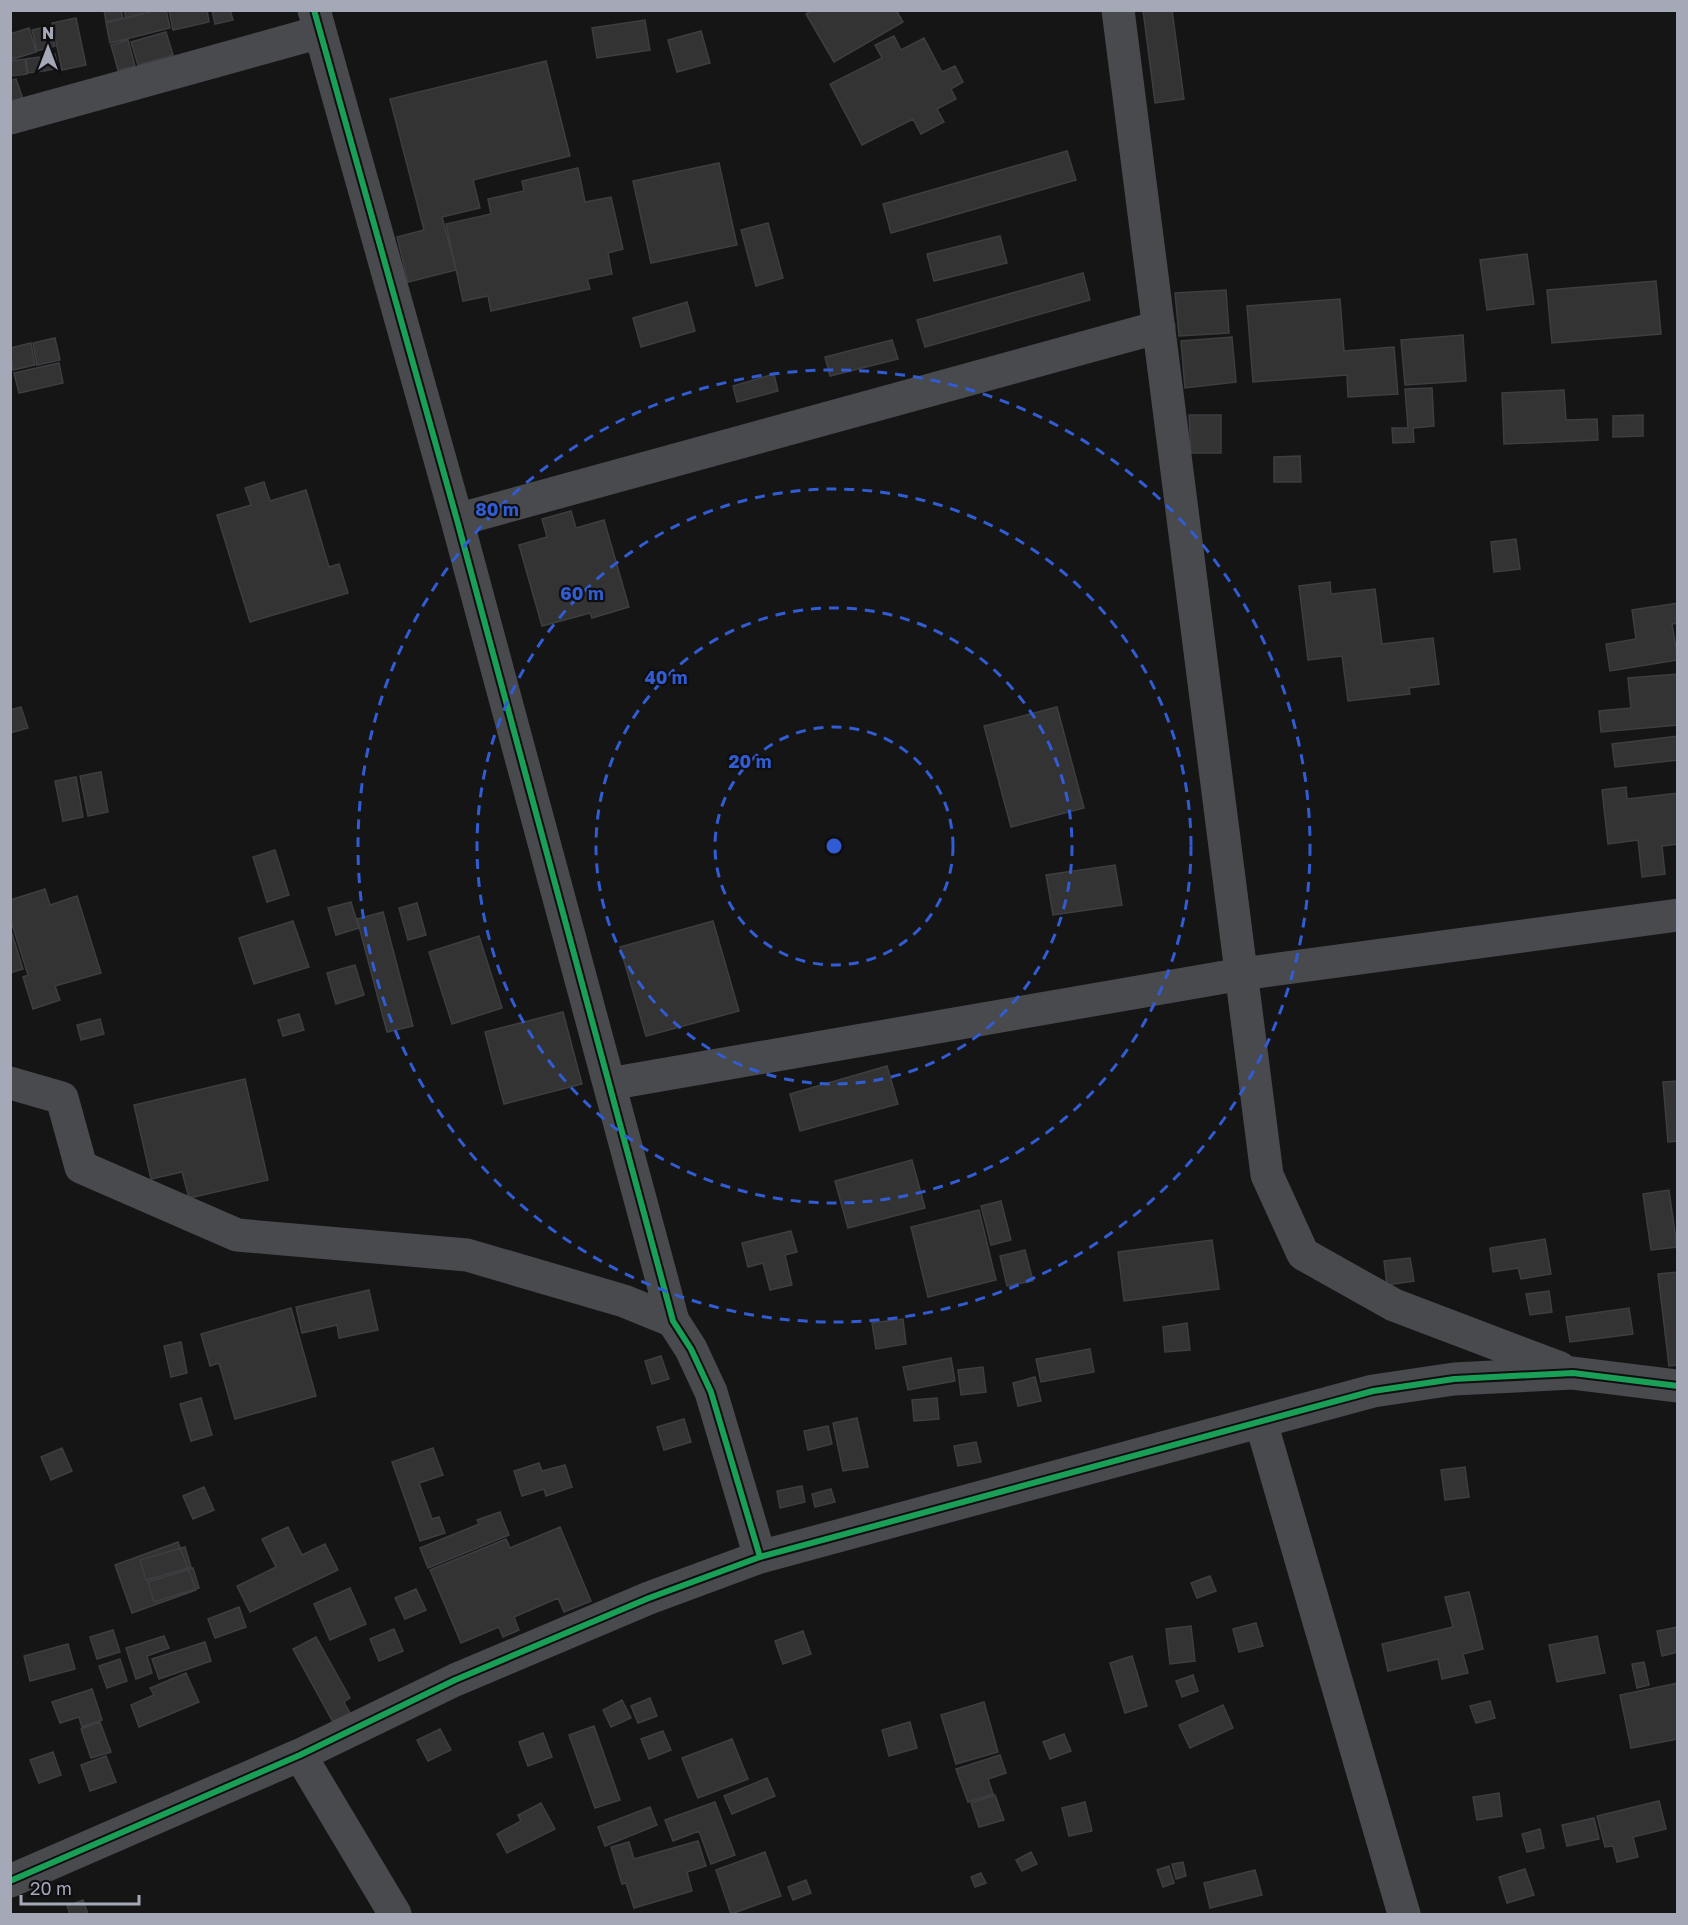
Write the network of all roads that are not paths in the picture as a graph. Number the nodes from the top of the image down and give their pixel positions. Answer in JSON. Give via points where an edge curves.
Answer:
{"nodes":[{"id":1,"x":1118,"y":10,"type":"edge"},
{"id":2,"x":317,"y":21,"type":"edge"},
{"id":3,"x":10,"y":118,"type":"edge"},
{"id":4,"x":1159,"y":327,"type":"junction"},
{"id":5,"x":457,"y":520,"type":"junction"},
{"id":6,"x":1677,"y":915,"type":"edge"},
{"id":7,"x":1242,"y":974,"type":"junction"},
{"id":8,"x":10,"y":1083,"type":"edge"},
{"id":9,"x":609,"y":1084,"type":"junction"},
{"id":10,"x":673,"y":1321,"type":"junction"},
{"id":11,"x":1573,"y":1373,"type":"junction"},
{"id":12,"x":1677,"y":1386,"type":"edge"},
{"id":13,"x":1261,"y":1422,"type":"junction"},
{"id":14,"x":760,"y":1557,"type":"junction"},
{"id":15,"x":300,"y":1755,"type":"junction"},
{"id":16,"x":10,"y":1881,"type":"edge"},
{"id":17,"x":395,"y":1914,"type":"edge"},
{"id":18,"x":1404,"y":1914,"type":"edge"}],
"edges":[{"from":1,"to":4,"type":"street"},
{"from":2,"to":3,"type":"street"},
{"from":2,"to":5,"type":"street"},
{"from":4,"to":5,"type":"street"},
{"from":4,"to":7,"type":"street"},
{"from":5,"to":9,"type":"street"},
{"from":6,"to":7,"type":"street"},
{"from":7,"to":9,"type":"street"},
{"from":7,"to":11,"type":"street","via":[[1267,1175],[1303,1254],[1394,1305]]},
{"from":8,"to":10,"type":"street","via":[[62,1098],[81,1167],[237,1235],[467,1255],[624,1301]]},
{"from":9,"to":10,"type":"street"},
{"from":10,"to":14,"type":"street","via":[[711,1392]]},
{"from":11,"to":12,"type":"street"},
{"from":11,"to":13,"type":"street","via":[[1454,1379],[1373,1391]]},
{"from":13,"to":14,"type":"street"},
{"from":13,"to":18,"type":"street"},
{"from":14,"to":15,"type":"street","via":[[649,1598],[455,1680]]},
{"from":15,"to":16,"type":"street"},
{"from":15,"to":17,"type":"street"}]}
